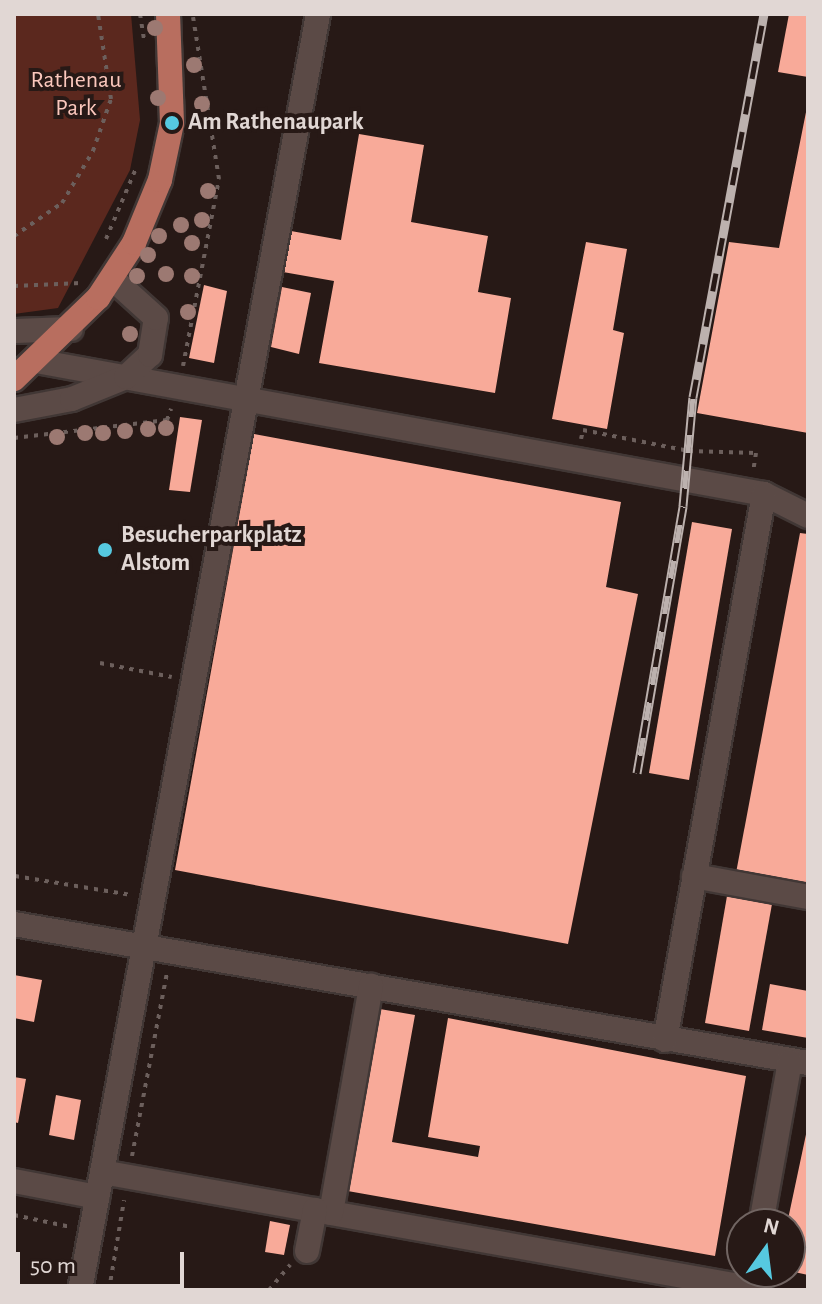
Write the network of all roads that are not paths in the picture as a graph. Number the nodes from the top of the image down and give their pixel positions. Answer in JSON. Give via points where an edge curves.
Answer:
{"nodes":[{"id":1,"x":318,"y":14,"type":"edge"},
{"id":2,"x":169,"y":17,"type":"edge"},
{"id":3,"x":113,"y":279,"type":"junction"},
{"id":4,"x":71,"y":329,"type":"junction"},
{"id":5,"x":14,"y":331,"type":"edge"},
{"id":6,"x":36,"y":361,"type":"junction"},
{"id":7,"x":126,"y":377,"type":"junction"},
{"id":8,"x":14,"y":379,"type":"edge"},
{"id":9,"x":242,"y":399,"type":"junction"},
{"id":10,"x":14,"y":410,"type":"edge"},
{"id":11,"x":757,"y":493,"type":"junction"},
{"id":12,"x":808,"y":516,"type":"edge"},
{"id":13,"x":694,"y":876,"type":"junction"},
{"id":14,"x":808,"y":897,"type":"edge"},
{"id":15,"x":14,"y":924,"type":"edge"},
{"id":16,"x":140,"y":945,"type":"junction"},
{"id":17,"x":371,"y":985,"type":"junction"},
{"id":18,"x":665,"y":1040,"type":"junction"},
{"id":19,"x":799,"y":1063,"type":"edge"},
{"id":20,"x":102,"y":1172,"type":"junction"},
{"id":21,"x":14,"y":1181,"type":"edge"},
{"id":22,"x":97,"y":1197,"type":"junction"},
{"id":23,"x":765,"y":1208,"type":"edge"},
{"id":24,"x":323,"y":1212,"type":"junction"},
{"id":25,"x":307,"y":1251,"type":"dead end"},
{"id":26,"x":726,"y":1280,"type":"edge"},
{"id":27,"x":80,"y":1290,"type":"edge"}],
"edges":[{"from":1,"to":9,"type":"street"},
{"from":2,"to":3,"type":"main road","via":[[174,86],[160,180]]},
{"from":3,"to":4,"type":"main road"},
{"from":3,"to":7,"type":"street","via":[[156,318],[150,355]]},
{"from":4,"to":5,"type":"street"},
{"from":4,"to":6,"type":"main road"},
{"from":6,"to":7,"type":"street"},
{"from":6,"to":8,"type":"main road"},
{"from":7,"to":9,"type":"street"},
{"from":7,"to":10,"type":"street","via":[[72,399]]},
{"from":9,"to":11,"type":"street"},
{"from":9,"to":16,"type":"street"},
{"from":11,"to":12,"type":"street"},
{"from":11,"to":13,"type":"street"},
{"from":13,"to":14,"type":"street"},
{"from":13,"to":18,"type":"street"},
{"from":15,"to":16,"type":"street"},
{"from":16,"to":17,"type":"street"},
{"from":16,"to":20,"type":"street"},
{"from":17,"to":18,"type":"street"},
{"from":17,"to":24,"type":"street"},
{"from":18,"to":19,"type":"street"},
{"from":19,"to":23,"type":"street"},
{"from":20,"to":22,"type":"street"},
{"from":20,"to":24,"type":"street"},
{"from":21,"to":22,"type":"street"},
{"from":22,"to":27,"type":"street"},
{"from":24,"to":25,"type":"street"},
{"from":24,"to":26,"type":"street"}]}
